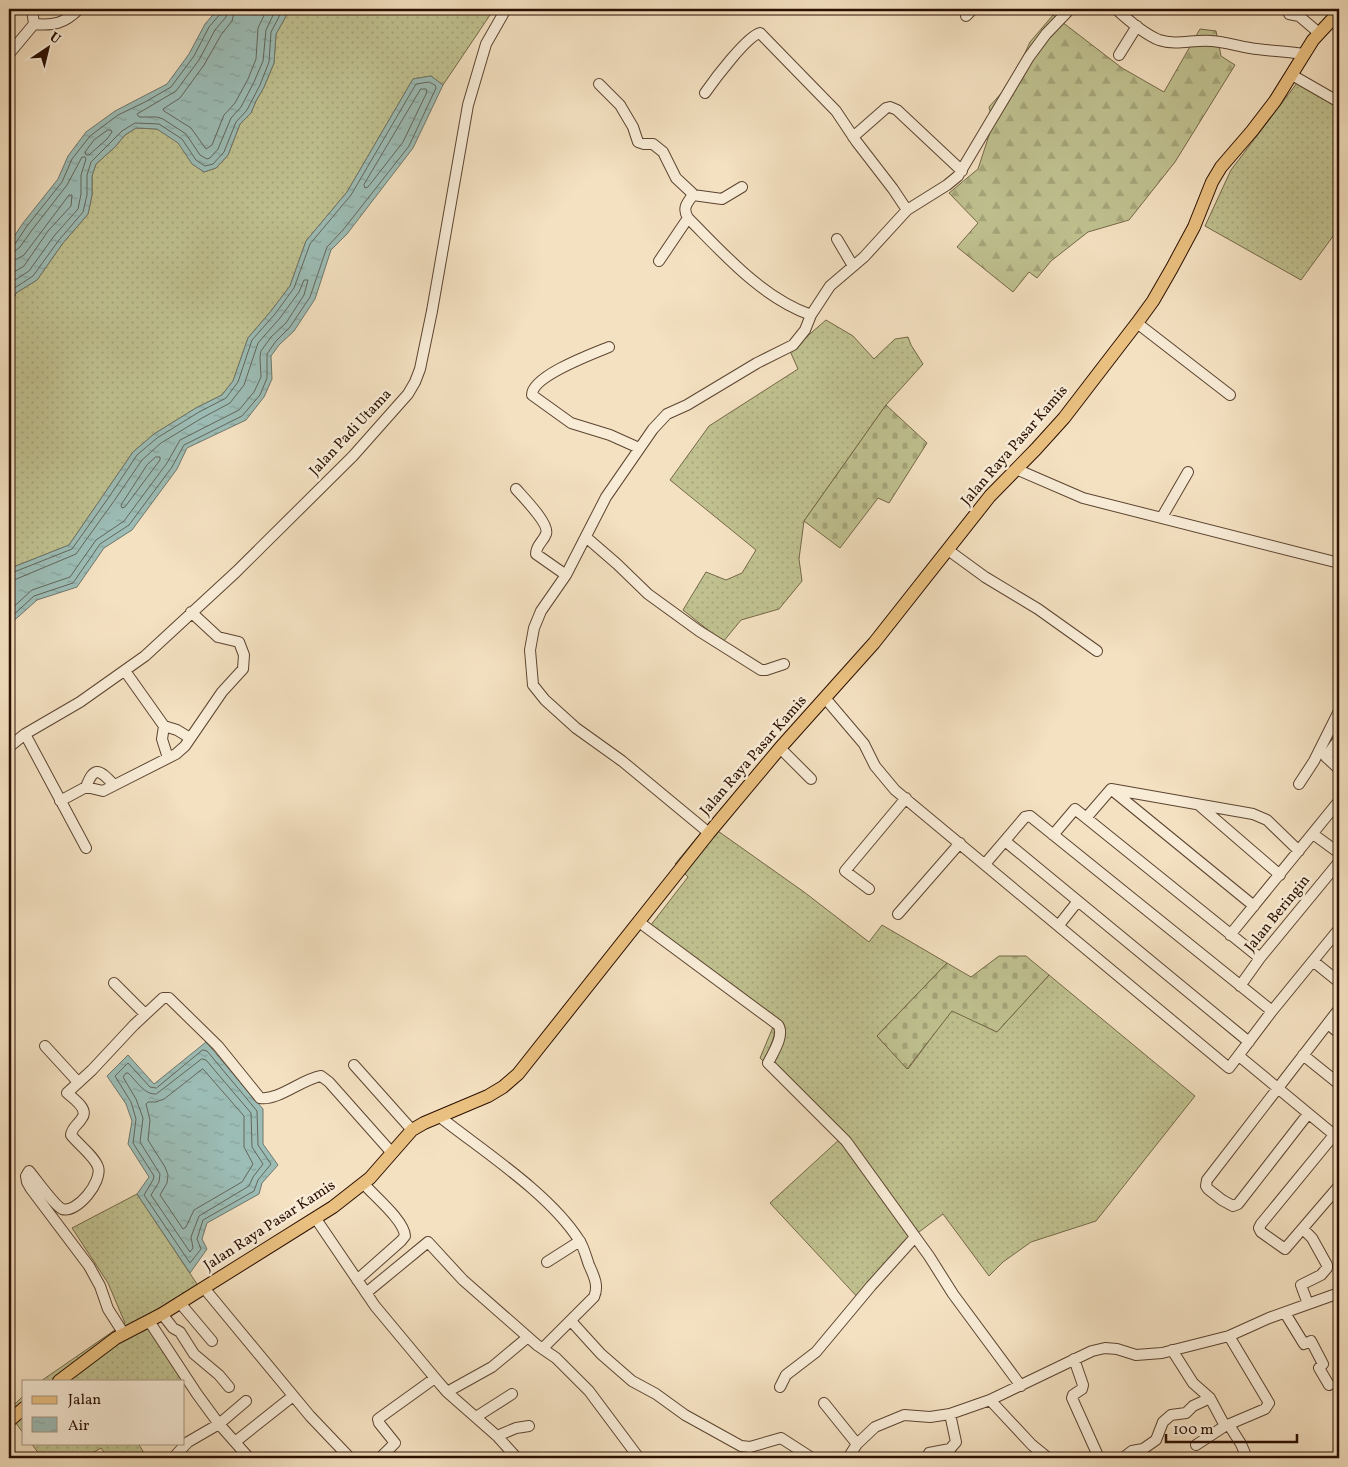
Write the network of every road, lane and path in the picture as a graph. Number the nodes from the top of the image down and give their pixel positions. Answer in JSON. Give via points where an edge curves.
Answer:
{"nodes":[{"id":1,"x":32,"y":9,"type":"edge"},
{"id":2,"x":79,"y":9,"type":"edge"},
{"id":3,"x":506,"y":9,"type":"edge"},
{"id":4,"x":1070,"y":9,"type":"edge"},
{"id":5,"x":1116,"y":9,"type":"edge"},
{"id":6,"x":1339,"y":12,"type":"edge"},
{"id":7,"x":1289,"y":14,"type":"dead end"},
{"id":8,"x":34,"y":24,"type":"junction"},
{"id":9,"x":1137,"y":26,"type":"junction"},
{"id":10,"x":1319,"y":32,"type":"junction"},
{"id":11,"x":9,"y":54,"type":"edge"},
{"id":12,"x":1303,"y":54,"type":"junction"},
{"id":13,"x":1119,"y":55,"type":"dead end"},
{"id":14,"x":1292,"y":75,"type":"junction"},
{"id":15,"x":599,"y":84,"type":"dead end"},
{"id":16,"x":705,"y":93,"type":"dead end"},
{"id":17,"x":1339,"y":102,"type":"edge"},
{"id":18,"x":853,"y":137,"type":"junction"},
{"id":19,"x":962,"y":171,"type":"junction"},
{"id":20,"x":742,"y":187,"type":"dead end"},
{"id":21,"x":693,"y":195,"type":"junction"},
{"id":22,"x":907,"y":210,"type":"junction"},
{"id":23,"x":688,"y":218,"type":"junction"},
{"id":24,"x":837,"y":239,"type":"dead end"},
{"id":25,"x":659,"y":261,"type":"dead end"},
{"id":26,"x":853,"y":266,"type":"junction"},
{"id":27,"x":811,"y":315,"type":"junction"},
{"id":28,"x":1137,"y":323,"type":"junction"},
{"id":29,"x":609,"y":347,"type":"dead end"},
{"id":30,"x":1230,"y":394,"type":"dead end"},
{"id":31,"x":639,"y":448,"type":"junction"},
{"id":32,"x":1016,"y":469,"type":"junction"},
{"id":33,"x":1188,"y":472,"type":"dead end"},
{"id":34,"x":516,"y":489,"type":"dead end"},
{"id":35,"x":1162,"y":517,"type":"junction"},
{"id":36,"x":587,"y":538,"type":"junction"},
{"id":37,"x":948,"y":550,"type":"junction"},
{"id":38,"x":1339,"y":563,"type":"edge"},
{"id":39,"x":566,"y":575,"type":"junction"},
{"id":40,"x":191,"y":612,"type":"junction"},
{"id":41,"x":1097,"y":651,"type":"dead end"},
{"id":42,"x":784,"y":664,"type":"dead end"},
{"id":43,"x":126,"y":671,"type":"junction"},
{"id":44,"x":825,"y":698,"type":"junction"},
{"id":45,"x":1339,"y":711,"type":"edge"},
{"id":46,"x":164,"y":726,"type":"junction"},
{"id":47,"x":25,"y":734,"type":"junction"},
{"id":48,"x":190,"y":738,"type":"junction"},
{"id":49,"x":1339,"y":739,"type":"edge"},
{"id":50,"x":9,"y":747,"type":"edge"},
{"id":51,"x":780,"y":748,"type":"junction"},
{"id":52,"x":168,"y":758,"type":"junction"},
{"id":53,"x":1339,"y":770,"type":"edge"},
{"id":54,"x":811,"y":778,"type":"dead end"},
{"id":55,"x":113,"y":784,"type":"junction"},
{"id":56,"x":1299,"y":784,"type":"dead end"},
{"id":57,"x":86,"y":788,"type":"junction"},
{"id":58,"x":1111,"y":789,"type":"junction"},
{"id":59,"x":906,"y":798,"type":"junction"},
{"id":60,"x":60,"y":801,"type":"junction"},
{"id":61,"x":1339,"y":801,"type":"edge"},
{"id":62,"x":1199,"y":805,"type":"junction"},
{"id":63,"x":1086,"y":818,"type":"junction"},
{"id":64,"x":709,"y":833,"type":"junction"},
{"id":65,"x":1313,"y":834,"type":"junction"},
{"id":66,"x":1053,"y":835,"type":"junction"},
{"id":67,"x":1005,"y":841,"type":"junction"},
{"id":68,"x":960,"y":843,"type":"junction"},
{"id":69,"x":86,"y":848,"type":"dead end"},
{"id":70,"x":1299,"y":851,"type":"junction"},
{"id":71,"x":1339,"y":853,"type":"edge"},
{"id":72,"x":1339,"y":862,"type":"edge"},
{"id":73,"x":985,"y":864,"type":"junction"},
{"id":74,"x":1280,"y":875,"type":"junction"},
{"id":75,"x":869,"y":889,"type":"dead end"},
{"id":76,"x":1078,"y":901,"type":"junction"},
{"id":77,"x":1254,"y":906,"type":"junction"},
{"id":78,"x":898,"y":914,"type":"dead end"},
{"id":79,"x":639,"y":922,"type":"junction"},
{"id":80,"x":1058,"y":925,"type":"junction"},
{"id":81,"x":1339,"y":931,"type":"edge"},
{"id":82,"x":1230,"y":934,"type":"junction"},
{"id":83,"x":1260,"y":958,"type":"junction"},
{"id":84,"x":1313,"y":961,"type":"junction"},
{"id":85,"x":1339,"y":982,"type":"edge"},
{"id":86,"x":114,"y":984,"type":"dead end"},
{"id":87,"x":1240,"y":986,"type":"junction"},
{"id":88,"x":1339,"y":1009,"type":"edge"},
{"id":89,"x":1272,"y":1011,"type":"junction"},
{"id":90,"x":145,"y":1014,"type":"junction"},
{"id":91,"x":1328,"y":1024,"type":"junction"},
{"id":92,"x":1339,"y":1033,"type":"edge"},
{"id":93,"x":1249,"y":1042,"type":"junction"},
{"id":94,"x":45,"y":1046,"type":"dead end"},
{"id":95,"x":1303,"y":1055,"type":"junction"},
{"id":96,"x":1239,"y":1056,"type":"junction"},
{"id":97,"x":354,"y":1065,"type":"dead end"},
{"id":98,"x":78,"y":1082,"type":"junction"},
{"id":99,"x":1339,"y":1084,"type":"edge"},
{"id":100,"x":1277,"y":1089,"type":"junction"},
{"id":101,"x":1308,"y":1114,"type":"junction"},
{"id":102,"x":440,"y":1117,"type":"junction"},
{"id":103,"x":412,"y":1130,"type":"junction"},
{"id":104,"x":1337,"y":1137,"type":"edge"},
{"id":105,"x":392,"y":1153,"type":"junction"},
{"id":106,"x":363,"y":1184,"type":"junction"},
{"id":107,"x":1339,"y":1186,"type":"edge"},
{"id":108,"x":316,"y":1219,"type":"junction"},
{"id":109,"x":1303,"y":1229,"type":"junction"},
{"id":110,"x":915,"y":1237,"type":"junction"},
{"id":111,"x":580,"y":1241,"type":"junction"},
{"id":112,"x":547,"y":1262,"type":"dead end"},
{"id":113,"x":357,"y":1280,"type":"junction"},
{"id":114,"x":204,"y":1288,"type":"junction"},
{"id":115,"x":1339,"y":1292,"type":"edge"},
{"id":116,"x":366,"y":1293,"type":"junction"},
{"id":117,"x":180,"y":1303,"type":"junction"},
{"id":118,"x":1308,"y":1304,"type":"junction"},
{"id":119,"x":1285,"y":1313,"type":"junction"},
{"id":120,"x":162,"y":1314,"type":"junction"},
{"id":121,"x":149,"y":1321,"type":"junction"},
{"id":122,"x":571,"y":1321,"type":"junction"},
{"id":123,"x":124,"y":1334,"type":"junction"},
{"id":124,"x":528,"y":1336,"type":"junction"},
{"id":125,"x":1229,"y":1336,"type":"junction"},
{"id":126,"x":212,"y":1341,"type":"dead end"},
{"id":127,"x":543,"y":1348,"type":"junction"},
{"id":128,"x":1172,"y":1350,"type":"junction"},
{"id":129,"x":1074,"y":1359,"type":"junction"},
{"id":130,"x":435,"y":1378,"type":"junction"},
{"id":131,"x":60,"y":1380,"type":"edge"},
{"id":132,"x":1021,"y":1386,"type":"junction"},
{"id":133,"x":1329,"y":1386,"type":"dead end"},
{"id":134,"x":229,"y":1387,"type":"dead end"},
{"id":135,"x":780,"y":1387,"type":"dead end"},
{"id":136,"x":447,"y":1392,"type":"junction"},
{"id":137,"x":512,"y":1394,"type":"dead end"},
{"id":138,"x":293,"y":1396,"type":"junction"},
{"id":139,"x":1210,"y":1398,"type":"junction"},
{"id":140,"x":990,"y":1400,"type":"junction"},
{"id":141,"x":246,"y":1401,"type":"dead end"},
{"id":142,"x":824,"y":1403,"type":"dead end"},
{"id":143,"x":22,"y":1410,"type":"edge"},
{"id":144,"x":950,"y":1414,"type":"junction"},
{"id":145,"x":476,"y":1417,"type":"junction"},
{"id":146,"x":9,"y":1421,"type":"edge"},
{"id":147,"x":219,"y":1424,"type":"junction"},
{"id":148,"x":529,"y":1426,"type":"dead end"},
{"id":149,"x":1227,"y":1426,"type":"junction"},
{"id":150,"x":497,"y":1436,"type":"junction"},
{"id":151,"x":235,"y":1442,"type":"junction"},
{"id":152,"x":857,"y":1444,"type":"junction"},
{"id":153,"x":1196,"y":1445,"type":"dead end"},
{"id":154,"x":9,"y":1453,"type":"edge"},
{"id":155,"x":929,"y":1453,"type":"dead end"},
{"id":156,"x":13,"y":1458,"type":"edge"},
{"id":157,"x":173,"y":1458,"type":"edge"},
{"id":158,"x":249,"y":1458,"type":"edge"},
{"id":159,"x":350,"y":1458,"type":"edge"},
{"id":160,"x":380,"y":1458,"type":"edge"},
{"id":161,"x":517,"y":1458,"type":"edge"},
{"id":162,"x":639,"y":1458,"type":"edge"},
{"id":163,"x":812,"y":1458,"type":"edge"},
{"id":164,"x":848,"y":1458,"type":"edge"},
{"id":165,"x":1048,"y":1458,"type":"edge"},
{"id":166,"x":1099,"y":1458,"type":"edge"},
{"id":167,"x":1123,"y":1458,"type":"edge"},
{"id":168,"x":1246,"y":1458,"type":"edge"}],
"edges":[{"from":1,"to":8,"type":"street"},
{"from":2,"to":8,"type":"street","via":[[68,20],[47,26]]},
{"from":3,"to":40,"type":"street","name":"Jalan Padi Utama","via":[[486,44],[468,105],[441,266],[415,382],[396,409],[353,456]]},
{"from":4,"to":19,"type":"street","via":[[1029,57]]},
{"from":5,"to":9,"type":"street"},
{"from":6,"to":10,"type":"main road","name":"Jalan Raya Pasar Kamis"},
{"from":7,"to":10,"type":"street","via":[[1299,16]]},
{"from":8,"to":11,"type":"street"},
{"from":9,"to":12,"type":"street","via":[[1158,39],[1178,44],[1212,41]]},
{"from":9,"to":13,"type":"street"},
{"from":10,"to":12,"type":"main road","name":"Jalan Raya Pasar Kamis"},
{"from":12,"to":14,"type":"main road","name":"Jalan Raya Pasar Kamis"},
{"from":14,"to":17,"type":"street"},
{"from":14,"to":28,"type":"main road","name":"Jalan Raya Pasar Kamis","via":[[1256,126],[1220,167],[1194,227],[1153,301]]},
{"from":15,"to":21,"type":"street","via":[[620,105],[638,142],[653,144],[663,152],[676,178]]},
{"from":16,"to":18,"type":"street","via":[[743,46],[760,33],[836,111]]},
{"from":18,"to":19,"type":"street","via":[[890,107]]},
{"from":18,"to":22,"type":"street"},
{"from":19,"to":22,"type":"street","via":[[947,185]]},
{"from":20,"to":21,"type":"street","via":[[722,199]]},
{"from":21,"to":23,"type":"street","via":[[684,210]]},
{"from":22,"to":26,"type":"street"},
{"from":23,"to":25,"type":"street"},
{"from":23,"to":27,"type":"street","via":[[770,294]]},
{"from":24,"to":26,"type":"street"},
{"from":26,"to":27,"type":"street","via":[[830,286]]},
{"from":27,"to":31,"type":"street","via":[[806,330],[793,345],[667,414]]},
{"from":28,"to":30,"type":"street"},
{"from":28,"to":32,"type":"main road","name":"Jalan Raya Pasar Kamis","via":[[1064,418]]},
{"from":29,"to":31,"type":"street","via":[[550,373],[532,395],[571,423]]},
{"from":31,"to":36,"type":"street","via":[[606,497]]},
{"from":32,"to":35,"type":"street","via":[[1083,498]]},
{"from":32,"to":37,"type":"main road","name":"Jalan Raya Pasar Kamis","via":[[990,496]]},
{"from":33,"to":35,"type":"street"},
{"from":34,"to":39,"type":"street","via":[[546,528],[536,554]]},
{"from":35,"to":38,"type":"street"},
{"from":36,"to":39,"type":"street"},
{"from":36,"to":42,"type":"street","via":[[648,594],[699,631],[761,670]]},
{"from":37,"to":41,"type":"street"},
{"from":37,"to":44,"type":"main road","name":"Jalan Raya Pasar Kamis","via":[[874,643]]},
{"from":39,"to":64,"type":"street","via":[[541,611],[534,628],[530,650],[533,685],[576,728]]},
{"from":40,"to":43,"type":"street","name":"Jalan Padi Utama"},
{"from":40,"to":48,"type":"street","via":[[218,637],[239,642],[245,662]]},
{"from":43,"to":46,"type":"street"},
{"from":43,"to":47,"type":"street","name":"Jalan Padi Utama"},
{"from":44,"to":51,"type":"main road","name":"Jalan Raya Pasar Kamis"},
{"from":44,"to":59,"type":"street","via":[[864,744],[882,776]]},
{"from":45,"to":56,"type":"street"},
{"from":46,"to":48,"type":"street"},
{"from":46,"to":52,"type":"street","via":[[162,738]]},
{"from":47,"to":50,"type":"street","name":"Jalan Padi Utama"},
{"from":47,"to":60,"type":"street"},
{"from":48,"to":52,"type":"street"},
{"from":49,"to":53,"type":"street","via":[[1326,757]]},
{"from":51,"to":54,"type":"street"},
{"from":51,"to":64,"type":"main road","name":"Jalan Raya Pasar Kamis"},
{"from":52,"to":55,"type":"street"},
{"from":55,"to":57,"type":"street","via":[[103,791]]},
{"from":55,"to":57,"type":"street","via":[[99,771],[91,775]]},
{"from":57,"to":60,"type":"street"},
{"from":58,"to":62,"type":"street"},
{"from":58,"to":63,"type":"street"},
{"from":58,"to":77,"type":"street"},
{"from":59,"to":68,"type":"street"},
{"from":59,"to":75,"type":"street","via":[[845,870]]},
{"from":60,"to":69,"type":"street"},
{"from":61,"to":65,"type":"street"},
{"from":62,"to":70,"type":"street","via":[[1260,816]]},
{"from":62,"to":74,"type":"street"},
{"from":63,"to":66,"type":"street","via":[[1075,809]]},
{"from":63,"to":82,"type":"street"},
{"from":64,"to":79,"type":"main road","name":"Jalan Raya Pasar Kamis"},
{"from":65,"to":70,"type":"street"},
{"from":65,"to":71,"type":"street"},
{"from":66,"to":67,"type":"street","via":[[1027,816]]},
{"from":66,"to":87,"type":"street"},
{"from":67,"to":73,"type":"street"},
{"from":67,"to":76,"type":"street"},
{"from":68,"to":73,"type":"street"},
{"from":68,"to":78,"type":"street"},
{"from":70,"to":74,"type":"street"},
{"from":72,"to":83,"type":"street","name":"Jalan Beringin"},
{"from":73,"to":80,"type":"street"},
{"from":74,"to":77,"type":"street"},
{"from":76,"to":80,"type":"street"},
{"from":76,"to":93,"type":"street"},
{"from":77,"to":82,"type":"street"},
{"from":79,"to":102,"type":"main road","name":"Jalan Raya Pasar Kamis","via":[[518,1074],[503,1088]]},
{"from":79,"to":110,"type":"street","via":[[778,1025],[780,1034],[768,1063],[846,1142]]},
{"from":80,"to":96,"type":"street","via":[[1229,1068]]},
{"from":81,"to":84,"type":"street"},
{"from":82,"to":83,"type":"street"},
{"from":83,"to":87,"type":"street","name":"Jalan Beringin"},
{"from":84,"to":85,"type":"street"},
{"from":84,"to":89,"type":"street"},
{"from":86,"to":90,"type":"street"},
{"from":87,"to":89,"type":"street"},
{"from":88,"to":91,"type":"street"},
{"from":89,"to":93,"type":"street"},
{"from":90,"to":98,"type":"street"},
{"from":90,"to":105,"type":"street","via":[[163,998],[169,998],[218,1046],[260,1098],[274,1096],[316,1077],[323,1077]]},
{"from":91,"to":92,"type":"street"},
{"from":91,"to":95,"type":"street"},
{"from":93,"to":96,"type":"street"},
{"from":94,"to":98,"type":"street"},
{"from":95,"to":99,"type":"street"},
{"from":95,"to":100,"type":"street"},
{"from":96,"to":100,"type":"street"},
{"from":97,"to":103,"type":"street"},
{"from":98,"to":123,"type":"street","via":[[67,1092],[82,1108],[84,1116],[72,1129],[71,1135],[98,1167],[93,1189],[74,1206],[63,1209],[29,1171],[26,1179],[89,1266],[108,1309]]},
{"from":100,"to":101,"type":"street"},
{"from":100,"to":101,"type":"street","via":[[1207,1180],[1208,1189],[1230,1206],[1238,1204]]},
{"from":101,"to":104,"type":"street"},
{"from":102,"to":103,"type":"main road","name":"Jalan Raya Pasar Kamis"},
{"from":102,"to":111,"type":"street","via":[[535,1191]]},
{"from":103,"to":105,"type":"main road","name":"Jalan Raya Pasar Kamis"},
{"from":104,"to":109,"type":"street","via":[[1260,1228],[1286,1249]]},
{"from":105,"to":106,"type":"main road","name":"Jalan Raya Pasar Kamis"},
{"from":106,"to":108,"type":"main road","name":"Jalan Raya Pasar Kamis"},
{"from":106,"to":113,"type":"street","via":[[397,1219],[405,1230],[405,1236]]},
{"from":107,"to":109,"type":"street"},
{"from":108,"to":113,"type":"street"},
{"from":108,"to":114,"type":"main road","name":"Jalan Raya Pasar Kamis"},
{"from":109,"to":118,"type":"street","via":[[1327,1264],[1325,1272],[1301,1285]]},
{"from":110,"to":132,"type":"street"},
{"from":110,"to":135,"type":"street","via":[[816,1352],[786,1375]]},
{"from":111,"to":112,"type":"street"},
{"from":111,"to":122,"type":"street","via":[[597,1291]]},
{"from":113,"to":116,"type":"street"},
{"from":114,"to":117,"type":"main road","name":"Jalan Raya Pasar Kamis"},
{"from":114,"to":138,"type":"street"},
{"from":115,"to":118,"type":"street"},
{"from":116,"to":124,"type":"street","via":[[428,1242],[462,1280]]},
{"from":116,"to":130,"type":"street"},
{"from":117,"to":120,"type":"main road","name":"Jalan Raya Pasar Kamis"},
{"from":117,"to":126,"type":"street"},
{"from":118,"to":119,"type":"street"},
{"from":119,"to":125,"type":"street"},
{"from":119,"to":133,"type":"street","via":[[1304,1344],[1311,1341],[1323,1364],[1320,1368]]},
{"from":120,"to":121,"type":"main road","name":"Jalan Raya Pasar Kamis"},
{"from":120,"to":134,"type":"street","via":[[180,1332],[194,1354]]},
{"from":121,"to":123,"type":"main road","name":"Jalan Raya Pasar Kamis"},
{"from":121,"to":147,"type":"street"},
{"from":122,"to":127,"type":"street"},
{"from":122,"to":163,"type":"street","via":[[632,1381],[685,1415],[741,1446],[750,1447],[781,1438]]},
{"from":123,"to":131,"type":"main road","name":"Jalan Raya Pasar Kamis"},
{"from":124,"to":127,"type":"street"},
{"from":124,"to":136,"type":"street","via":[[492,1367]]},
{"from":125,"to":128,"type":"street"},
{"from":125,"to":149,"type":"street","via":[[1269,1403],[1265,1409]]},
{"from":127,"to":162,"type":"street","via":[[588,1391]]},
{"from":128,"to":129,"type":"street","via":[[1136,1355],[1105,1348]]},
{"from":128,"to":139,"type":"street","via":[[1193,1383]]},
{"from":129,"to":132,"type":"street"},
{"from":129,"to":166,"type":"street","via":[[1083,1385],[1072,1398]]},
{"from":130,"to":136,"type":"street"},
{"from":130,"to":160,"type":"street","via":[[378,1419],[395,1443]]},
{"from":132,"to":140,"type":"street"},
{"from":136,"to":145,"type":"street"},
{"from":137,"to":145,"type":"street"},
{"from":138,"to":151,"type":"street"},
{"from":138,"to":159,"type":"street"},
{"from":139,"to":149,"type":"street"},
{"from":139,"to":167,"type":"street","via":[[1186,1413],[1171,1416],[1163,1422],[1156,1440]]},
{"from":140,"to":144,"type":"street"},
{"from":140,"to":165,"type":"street"},
{"from":141,"to":147,"type":"street"},
{"from":142,"to":152,"type":"street"},
{"from":143,"to":146,"type":"main road"},
{"from":144,"to":152,"type":"street","via":[[930,1417],[904,1415],[875,1427]]},
{"from":144,"to":155,"type":"street","via":[[956,1442],[950,1449]]},
{"from":145,"to":150,"type":"street"},
{"from":147,"to":151,"type":"street"},
{"from":147,"to":157,"type":"street","via":[[188,1442]]},
{"from":148,"to":150,"type":"street"},
{"from":149,"to":153,"type":"street"},
{"from":149,"to":168,"type":"street","via":[[1241,1444]]},
{"from":150,"to":161,"type":"street"},
{"from":151,"to":158,"type":"street"},
{"from":152,"to":164,"type":"street"},
{"from":154,"to":156,"type":"street"}]}
